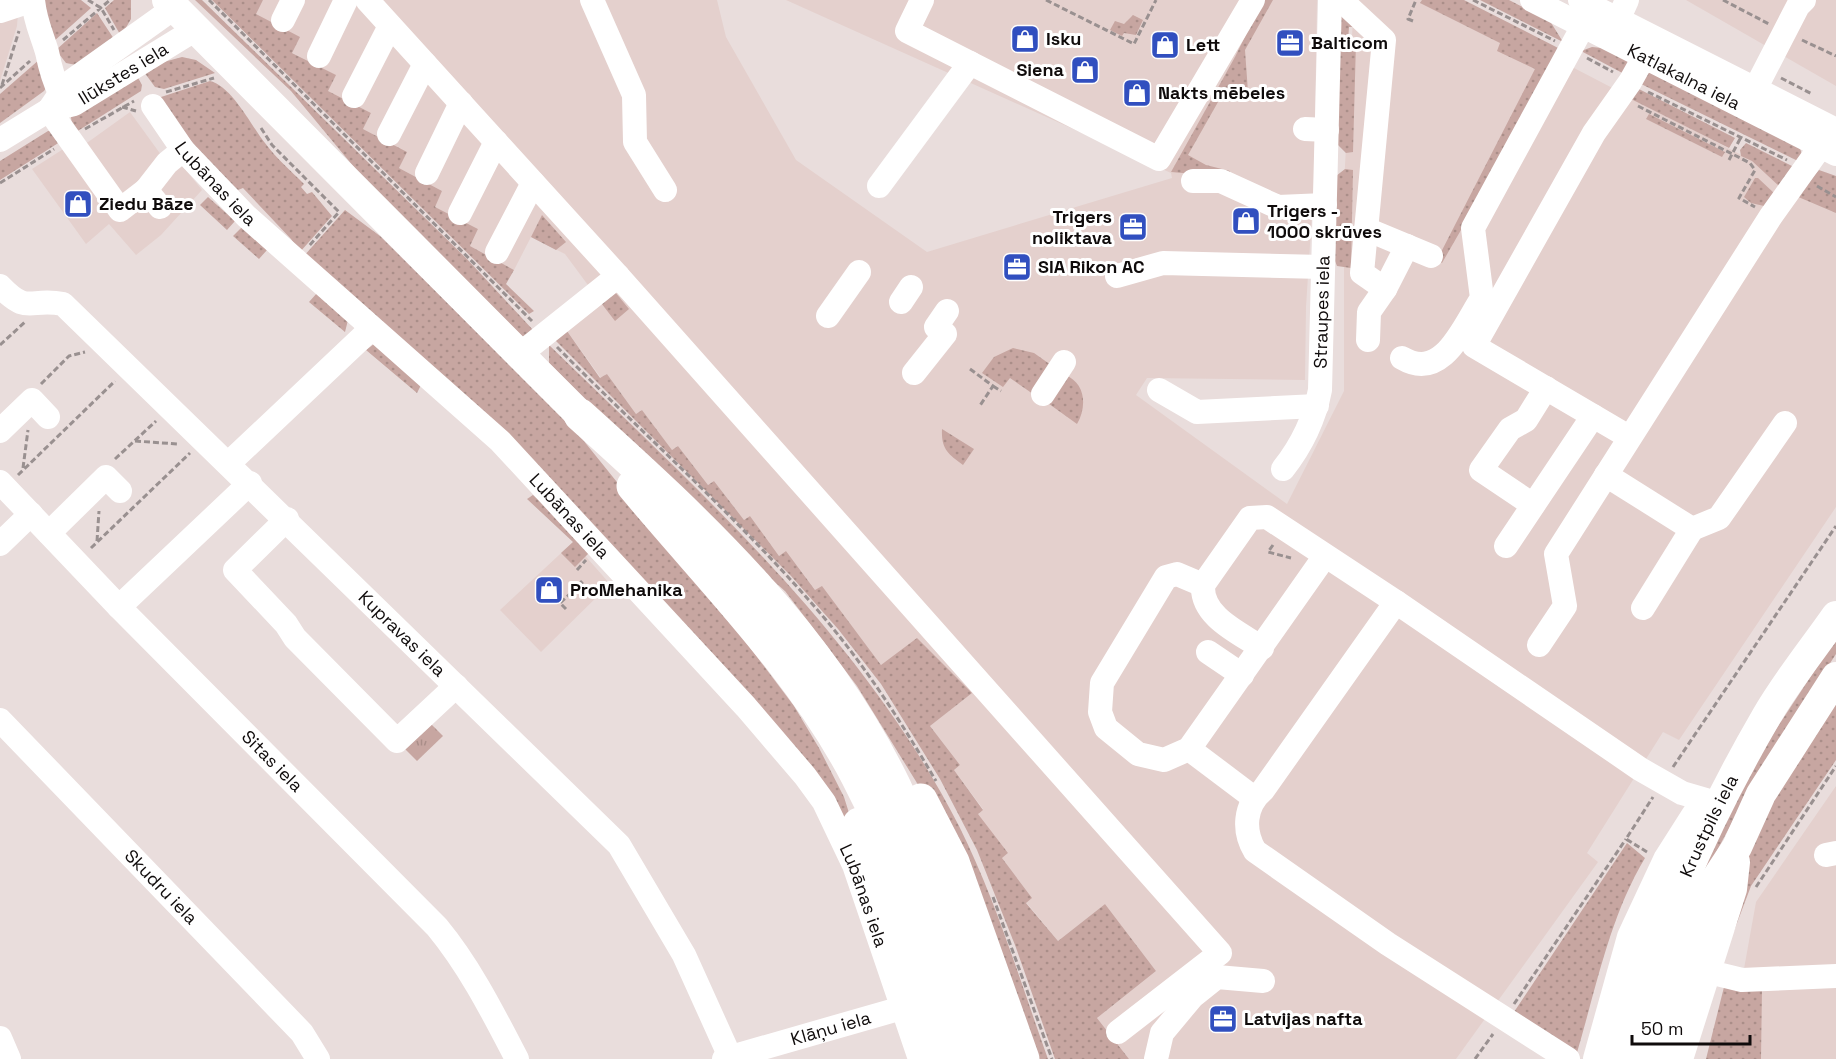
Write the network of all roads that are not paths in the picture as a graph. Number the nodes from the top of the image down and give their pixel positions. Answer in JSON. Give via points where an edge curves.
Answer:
{"nodes":[{"id":1,"x":346,"y":0,"type":"edge"},
{"id":2,"x":367,"y":0,"type":"edge"},
{"id":3,"x":592,"y":0,"type":"edge"},
{"id":4,"x":922,"y":0,"type":"edge"},
{"id":5,"x":1253,"y":0,"type":"edge"},
{"id":6,"x":1330,"y":0,"type":"edge"},
{"id":7,"x":1341,"y":0,"type":"edge"},
{"id":8,"x":1532,"y":0,"type":"edge"},
{"id":9,"x":1580,"y":0,"type":"edge"},
{"id":10,"x":1801,"y":2,"type":"edge"},
{"id":11,"x":21,"y":4,"type":"edge"},
{"id":12,"x":170,"y":4,"type":"edge"},
{"id":13,"x":1623,"y":10,"type":"edge"},
{"id":14,"x":390,"y":26,"type":"junction"},
{"id":15,"x":1583,"y":26,"type":"junction"},
{"id":16,"x":196,"y":29,"type":"junction"},
{"id":17,"x":46,"y":50,"type":"junction"},
{"id":18,"x":319,"y":56,"type":"dead end"},
{"id":19,"x":1644,"y":57,"type":"junction"},
{"id":20,"x":970,"y":63,"type":"junction"},
{"id":21,"x":425,"y":64,"type":"junction"},
{"id":22,"x":82,"y":74,"type":"junction"},
{"id":23,"x":354,"y":96,"type":"dead end"},
{"id":24,"x":1750,"y":98,"type":"junction"},
{"id":25,"x":54,"y":102,"type":"junction"},
{"id":26,"x":461,"y":104,"type":"junction"},
{"id":27,"x":153,"y":106,"type":"dead end"},
{"id":28,"x":389,"y":134,"type":"dead end"},
{"id":29,"x":1833,"y":138,"type":"edge"},
{"id":30,"x":0,"y":140,"type":"edge"},
{"id":31,"x":496,"y":142,"type":"junction"},
{"id":32,"x":183,"y":150,"type":"junction"},
{"id":33,"x":427,"y":173,"type":"dead end"},
{"id":34,"x":1193,"y":181,"type":"dead end"},
{"id":35,"x":533,"y":183,"type":"junction"},
{"id":36,"x":879,"y":186,"type":"dead end"},
{"id":37,"x":665,"y":190,"type":"dead end"},
{"id":38,"x":1325,"y":205,"type":"junction"},
{"id":39,"x":460,"y":213,"type":"dead end"},
{"id":40,"x":1366,"y":229,"type":"junction"},
{"id":41,"x":1407,"y":246,"type":"junction"},
{"id":42,"x":497,"y":252,"type":"dead end"},
{"id":43,"x":1431,"y":256,"type":"dead end"},
{"id":44,"x":867,"y":271,"type":"dead end"},
{"id":45,"x":1331,"y":272,"type":"junction"},
{"id":46,"x":618,"y":276,"type":"junction"},
{"id":47,"x":1117,"y":276,"type":"dead end"},
{"id":48,"x":0,"y":286,"type":"edge"},
{"id":49,"x":1385,"y":289,"type":"junction"},
{"id":50,"x":828,"y":316,"type":"dead end"},
{"id":51,"x":942,"y":324,"type":"dead end"},
{"id":52,"x":371,"y":329,"type":"junction"},
{"id":53,"x":1368,"y":340,"type":"dead end"},
{"id":54,"x":519,"y":355,"type":"junction"},
{"id":55,"x":1402,"y":358,"type":"dead end"},
{"id":56,"x":1064,"y":362,"type":"dead end"},
{"id":57,"x":914,"y":373,"type":"dead end"},
{"id":58,"x":1546,"y":388,"type":"junction"},
{"id":59,"x":1159,"y":390,"type":"dead end"},
{"id":60,"x":1043,"y":394,"type":"dead end"},
{"id":61,"x":1317,"y":406,"type":"junction"},
{"id":62,"x":40,"y":409,"type":"road end"},
{"id":63,"x":580,"y":415,"type":"junction"},
{"id":64,"x":1593,"y":416,"type":"junction"},
{"id":65,"x":1785,"y":423,"type":"dead end"},
{"id":66,"x":0,"y":431,"type":"edge"},
{"id":67,"x":1629,"y":437,"type":"junction"},
{"id":68,"x":229,"y":463,"type":"junction"},
{"id":69,"x":1283,"y":469,"type":"dead end"},
{"id":70,"x":1605,"y":475,"type":"junction"},
{"id":71,"x":250,"y":483,"type":"junction"},
{"id":72,"x":113,"y":484,"type":"road end"},
{"id":73,"x":2,"y":485,"type":"edge"},
{"id":74,"x":1533,"y":505,"type":"junction"},
{"id":75,"x":31,"y":514,"type":"junction"},
{"id":76,"x":286,"y":519,"type":"junction"},
{"id":77,"x":1692,"y":529,"type":"junction"},
{"id":78,"x":49,"y":533,"type":"junction"},
{"id":79,"x":0,"y":544,"type":"edge"},
{"id":80,"x":1506,"y":546,"type":"dead end"},
{"id":81,"x":1325,"y":556,"type":"junction"},
{"id":82,"x":1203,"y":585,"type":"junction"},
{"id":83,"x":1396,"y":602,"type":"junction"},
{"id":84,"x":119,"y":607,"type":"junction"},
{"id":85,"x":1643,"y":608,"type":"dead end"},
{"id":86,"x":1836,"y":616,"type":"edge"},
{"id":87,"x":1539,"y":645,"type":"dead end"},
{"id":88,"x":1262,"y":648,"type":"junction"},
{"id":89,"x":1208,"y":652,"type":"dead end"},
{"id":90,"x":776,"y":653,"type":"junction"},
{"id":91,"x":1242,"y":675,"type":"junction"},
{"id":92,"x":1836,"y":677,"type":"edge"},
{"id":93,"x":833,"y":681,"type":"junction"},
{"id":94,"x":456,"y":686,"type":"junction"},
{"id":95,"x":1766,"y":716,"type":"junction"},
{"id":96,"x":2,"y":727,"type":"edge"},
{"id":97,"x":1190,"y":749,"type":"junction"},
{"id":98,"x":1254,"y":798,"type":"junction"},
{"id":99,"x":1706,"y":800,"type":"junction"},
{"id":100,"x":1737,"y":847,"type":"junction"},
{"id":101,"x":1705,"y":971,"type":"junction"},
{"id":102,"x":1836,"y":976,"type":"edge"},
{"id":103,"x":1263,"y":981,"type":"dead end"},
{"id":104,"x":902,"y":1008,"type":"junction"},
{"id":105,"x":1118,"y":1032,"type":"dead end"},
{"id":106,"x":0,"y":1038,"type":"edge"},
{"id":107,"x":1648,"y":1042,"type":"edge"},
{"id":108,"x":728,"y":1058,"type":"edge"},
{"id":109,"x":9,"y":1059,"type":"edge"},
{"id":110,"x":318,"y":1059,"type":"edge"},
{"id":111,"x":517,"y":1059,"type":"edge"},
{"id":112,"x":920,"y":1059,"type":"edge"},
{"id":113,"x":940,"y":1059,"type":"edge"},
{"id":114,"x":966,"y":1059,"type":"edge"},
{"id":115,"x":996,"y":1059,"type":"edge"},
{"id":116,"x":1023,"y":1059,"type":"edge"},
{"id":117,"x":1156,"y":1059,"type":"edge"},
{"id":118,"x":1568,"y":1059,"type":"edge"},
{"id":119,"x":1598,"y":1059,"type":"edge"},
{"id":120,"x":1626,"y":1059,"type":"edge"},
{"id":121,"x":1678,"y":1059,"type":"edge"}],
"edges":[{"from":1,"to":18,"type":"street"},
{"from":2,"to":14,"type":"street"},
{"from":3,"to":37,"type":"street","via":[[634,95],[635,142]]},
{"from":4,"to":20,"type":"street","via":[[907,31]]},
{"from":5,"to":20,"type":"street","via":[[1159,159]]},
{"from":6,"to":38,"type":"street","name":"Straupes iela","via":[[1316,130]]},
{"from":7,"to":40,"type":"street","via":[[1384,40]]},
{"from":8,"to":15,"type":"street","name":"Katlakalna iela"},
{"from":9,"to":13,"type":"street","name":"Katlakalna iela"},
{"from":10,"to":24,"type":"street"},
{"from":11,"to":17,"type":"street","via":[[35,23]]},
{"from":12,"to":16,"type":"main road"},
{"from":12,"to":22,"type":"street","name":"Ilūkstes iela"},
{"from":13,"to":24,"type":"street","name":"Katlakalna iela"},
{"from":14,"to":21,"type":"street"},
{"from":14,"to":23,"type":"street"},
{"from":15,"to":19,"type":"street","name":"Katlakalna iela"},
{"from":15,"to":55,"type":"street","via":[[1473,228],[1482,298],[1442,359],[1424,366]]},
{"from":16,"to":25,"type":"street","name":"Ilūkstes iela","via":[[75,104]]},
{"from":16,"to":54,"type":"main road"},
{"from":17,"to":22,"type":"street","via":[[69,69]]},
{"from":17,"to":25,"type":"street"},
{"from":19,"to":24,"type":"street","name":"Katlakalna iela"},
{"from":19,"to":58,"type":"street","via":[[1588,144],[1474,346]]},
{"from":20,"to":36,"type":"street"},
{"from":21,"to":26,"type":"street"},
{"from":21,"to":28,"type":"street"},
{"from":22,"to":25,"type":"street","name":"Ilūkstes iela","via":[[66,85]]},
{"from":24,"to":29,"type":"street","name":"Katlakalna iela"},
{"from":25,"to":30,"type":"street","name":"Ilūkstes iela"},
{"from":25,"to":32,"type":"street","via":[[120,210],[153,199],[167,163]]},
{"from":26,"to":31,"type":"street"},
{"from":26,"to":33,"type":"street"},
{"from":27,"to":32,"type":"street","name":"Lubānas iela"},
{"from":29,"to":67,"type":"street","via":[[1806,166],[1771,216]]},
{"from":31,"to":35,"type":"street"},
{"from":31,"to":39,"type":"street"},
{"from":32,"to":52,"type":"street","name":"Lubānas iela","via":[[246,216]]},
{"from":34,"to":38,"type":"street","via":[[1221,181],[1278,207]]},
{"from":35,"to":42,"type":"street"},
{"from":35,"to":46,"type":"street"},
{"from":38,"to":45,"type":"street","name":"Straupes iela"},
{"from":40,"to":41,"type":"street"},
{"from":40,"to":49,"type":"street","via":[[1362,273]]},
{"from":41,"to":43,"type":"street"},
{"from":41,"to":49,"type":"street"},
{"from":44,"to":50,"type":"street"},
{"from":45,"to":47,"type":"street","via":[[1163,262]]},
{"from":45,"to":61,"type":"street","name":"Straupes iela"},
{"from":46,"to":54,"type":"street"},
{"from":46,"to":105,"type":"street","via":[[1220,953]]},
{"from":48,"to":68,"type":"street","name":"Kupravas iela","via":[[15,302],[63,304],[202,442]]},
{"from":49,"to":53,"type":"street","via":[[1369,312]]},
{"from":51,"to":57,"type":"street"},
{"from":52,"to":68,"type":"street"},
{"from":52,"to":104,"type":"street","name":"Lubānas iela","via":[[500,441],[805,776],[840,831]]},
{"from":54,"to":63,"type":"main road"},
{"from":56,"to":60,"type":"street"},
{"from":58,"to":64,"type":"street"},
{"from":58,"to":74,"type":"street","via":[[1526,420],[1510,429],[1481,470]]},
{"from":59,"to":61,"type":"street","via":[[1197,412]]},
{"from":61,"to":69,"type":"street","name":"Straupes iela","via":[[1300,448]]},
{"from":62,"to":66,"type":"street"},
{"from":63,"to":90,"type":"highway","via":[[619,469]]},
{"from":63,"to":93,"type":"highway","via":[[683,508],[750,576]]},
{"from":64,"to":67,"type":"street"},
{"from":64,"to":74,"type":"street"},
{"from":65,"to":77,"type":"street","via":[[1719,518]]},
{"from":67,"to":70,"type":"street"},
{"from":68,"to":71,"type":"street","name":"Kupravas iela"},
{"from":70,"to":77,"type":"street"},
{"from":70,"to":87,"type":"street","via":[[1556,554],[1565,606]]},
{"from":71,"to":76,"type":"street","name":"Kupravas iela"},
{"from":71,"to":84,"type":"street"},
{"from":72,"to":78,"type":"street"},
{"from":73,"to":75,"type":"street","name":"Sitas iela"},
{"from":74,"to":80,"type":"street"},
{"from":75,"to":78,"type":"street","name":"Sitas iela"},
{"from":75,"to":79,"type":"street"},
{"from":76,"to":94,"type":"street","name":"Kupravas iela"},
{"from":76,"to":94,"type":"street","via":[[235,570],[295,638],[397,741]]},
{"from":77,"to":85,"type":"street"},
{"from":78,"to":84,"type":"street","name":"Sitas iela"},
{"from":81,"to":82,"type":"street","via":[[1267,518],[1250,518]]},
{"from":81,"to":83,"type":"street"},
{"from":81,"to":88,"type":"street"},
{"from":82,"to":88,"type":"street","via":[[1208,606],[1218,619]]},
{"from":82,"to":97,"type":"street","via":[[1177,574],[1161,582],[1102,683],[1100,704],[1106,728],[1137,754],[1164,760]]},
{"from":83,"to":98,"type":"street"},
{"from":83,"to":99,"type":"street","via":[[1663,783]]},
{"from":84,"to":111,"type":"street","name":"Sitas iela","via":[[437,927],[478,986]]},
{"from":86,"to":95,"type":"main road","name":"Krustpils iela"},
{"from":88,"to":91,"type":"street"},
{"from":89,"to":91,"type":"street"},
{"from":90,"to":113,"type":"highway","via":[[846,784]]},
{"from":90,"to":114,"type":"highway","via":[[825,723],[882,828]]},
{"from":91,"to":97,"type":"street"},
{"from":92,"to":100,"type":"main road","name":"Krustpils iela","via":[[1761,794]]},
{"from":93,"to":115,"type":"highway","via":[[874,748],[909,817]]},
{"from":93,"to":116,"type":"highway","via":[[879,731],[948,852]]},
{"from":94,"to":108,"type":"street","name":"Kupravas iela","via":[[619,845],[684,955]]},
{"from":95,"to":99,"type":"main road"},
{"from":95,"to":107,"type":"main road","name":"Krustpils iela","via":[[1686,874],[1663,929]]},
{"from":96,"to":110,"type":"street","name":"Skudru iela","via":[[302,1033]]},
{"from":97,"to":98,"type":"street"},
{"from":98,"to":118,"type":"street","via":[[1245,824],[1255,851],[1388,944]]},
{"from":99,"to":119,"type":"main road","via":[[1668,860],[1632,937]]},
{"from":100,"to":101,"type":"main road","via":[[1732,889]]},
{"from":100,"to":107,"type":"main road","name":"Krustpils iela","via":[[1714,882],[1696,921]]},
{"from":101,"to":102,"type":"street","via":[[1742,980]]},
{"from":101,"to":121,"type":"main road"},
{"from":103,"to":117,"type":"street","via":[[1217,977],[1192,997],[1162,1033]]},
{"from":104,"to":108,"type":"street","name":"Klāņu iela"},
{"from":104,"to":112,"type":"street","name":"Lubānas iela"},
{"from":106,"to":109,"type":"street"},
{"from":107,"to":120,"type":"main road","name":"Krustpils iela"}]}
